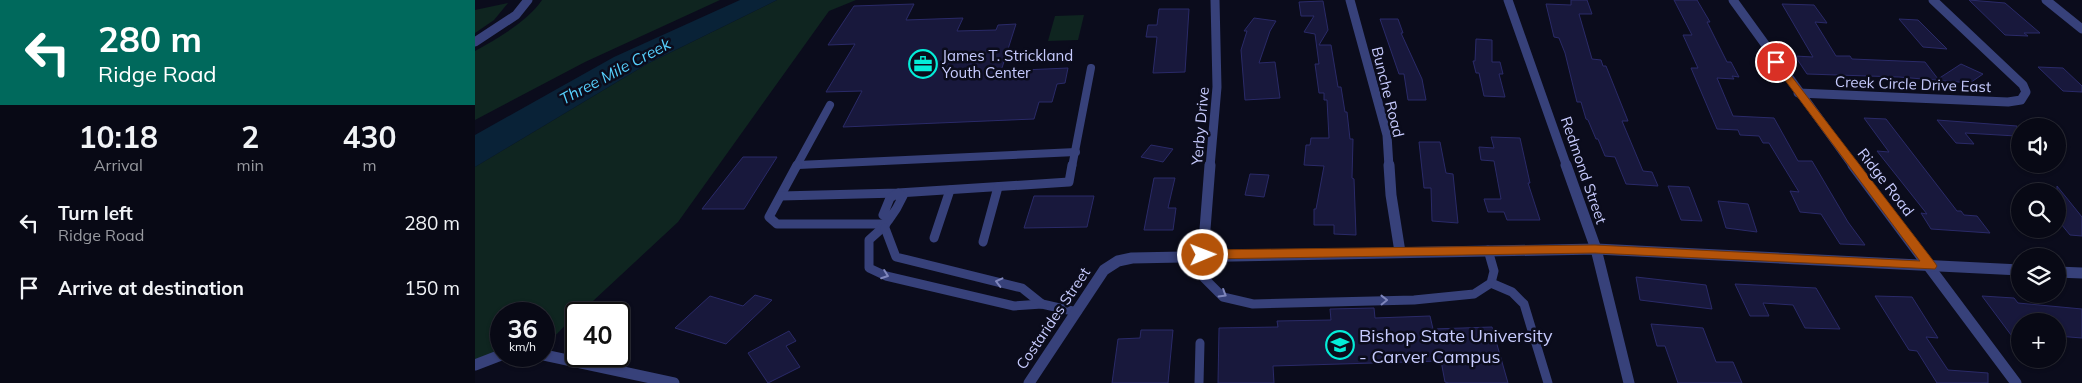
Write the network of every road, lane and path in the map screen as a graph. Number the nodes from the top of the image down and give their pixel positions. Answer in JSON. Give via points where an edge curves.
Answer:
{"nodes":[{"id":1,"x":528,"y":0,"type":"edge"},
{"id":2,"x":1215,"y":0,"type":"edge"},
{"id":3,"x":1350,"y":0,"type":"edge"},
{"id":4,"x":1508,"y":0,"type":"edge"},
{"id":5,"x":1733,"y":0,"type":"edge"},
{"id":6,"x":1933,"y":0,"type":"edge"},
{"id":7,"x":2046,"y":0,"type":"edge"},
{"id":8,"x":2082,"y":29,"type":"edge"},
{"id":9,"x":475,"y":42,"type":"edge"},
{"id":10,"x":1091,"y":68,"type":"dead end"},
{"id":11,"x":1798,"y":93,"type":"junction"},
{"id":12,"x":830,"y":105,"type":"dead end"},
{"id":13,"x":1076,"y":152,"type":"junction"},
{"id":14,"x":798,"y":165,"type":"junction"},
{"id":15,"x":997,"y":187,"type":"junction"},
{"id":16,"x":950,"y":190,"type":"junction"},
{"id":17,"x":898,"y":193,"type":"junction"},
{"id":18,"x":781,"y":196,"type":"junction"},
{"id":19,"x":887,"y":223,"type":"junction"},
{"id":20,"x":934,"y":238,"type":"dead end"},
{"id":21,"x":983,"y":242,"type":"dead end"},
{"id":22,"x":1595,"y":249,"type":"junction"},
{"id":23,"x":1488,"y":250,"type":"junction"},
{"id":24,"x":1400,"y":252,"type":"junction"},
{"id":25,"x":1203,"y":255,"type":"junction"},
{"id":26,"x":1930,"y":266,"type":"junction"},
{"id":27,"x":2011,"y":270,"type":"edge"},
{"id":28,"x":2066,"y":272,"type":"edge"},
{"id":29,"x":2082,"y":273,"type":"edge"},
{"id":30,"x":1491,"y":283,"type":"junction"},
{"id":31,"x":1042,"y":304,"type":"junction"},
{"id":32,"x":1077,"y":312,"type":"junction"},
{"id":33,"x":1200,"y":343,"type":"dead end"},
{"id":34,"x":555,"y":357,"type":"edge"},
{"id":35,"x":490,"y":359,"type":"edge"},
{"id":36,"x":475,"y":365,"type":"edge"},
{"id":37,"x":674,"y":383,"type":"edge"},
{"id":38,"x":1029,"y":383,"type":"edge"},
{"id":39,"x":1199,"y":383,"type":"edge"},
{"id":40,"x":1548,"y":383,"type":"edge"},
{"id":41,"x":1629,"y":383,"type":"edge"},
{"id":42,"x":2016,"y":383,"type":"edge"}],
"edges":[{"from":1,"to":9,"type":"street","via":[[516,15]]},
{"from":2,"to":25,"type":"street","name":"Yerby Drive","via":[[1217,87]]},
{"from":3,"to":24,"type":"street","name":"Bunche Road","via":[[1387,135],[1391,195]]},
{"from":4,"to":22,"type":"street","name":"Redmond Street"},
{"from":5,"to":11,"type":"street","name":"Ridge Road"},
{"from":6,"to":11,"type":"street","name":"Creek Circle Drive East","via":[[2023,85],[2026,92],[2021,100]]},
{"from":7,"to":8,"type":"street"},
{"from":10,"to":13,"type":"lane"},
{"from":11,"to":26,"type":"street","name":"Ridge Road"},
{"from":12,"to":14,"type":"lane"},
{"from":13,"to":14,"type":"lane"},
{"from":13,"to":15,"type":"lane","via":[[1069,182]]},
{"from":14,"to":18,"type":"lane"},
{"from":15,"to":16,"type":"lane"},
{"from":15,"to":21,"type":"lane"},
{"from":16,"to":17,"type":"lane"},
{"from":16,"to":20,"type":"lane"},
{"from":17,"to":18,"type":"lane"},
{"from":17,"to":19,"type":"lane","via":[[903,196]]},
{"from":18,"to":19,"type":"lane","via":[[769,217],[777,224]]},
{"from":31,"to":19,"type":"lane","one_way":true,"via":[[1022,288],[895,257],[890,248]]},
{"from":19,"to":31,"type":"lane","one_way":true,"via":[[869,240],[869,268],[886,276],[1014,306]]},
{"from":22,"to":23,"type":"street"},
{"from":22,"to":26,"type":"street"},
{"from":22,"to":41,"type":"street","name":"Redmond Street"},
{"from":23,"to":24,"type":"street"},
{"from":23,"to":30,"type":"lane","via":[[1494,271]]},
{"from":24,"to":25,"type":"street"},
{"from":25,"to":30,"type":"lane","one_way":true,"via":[[1204,278],[1223,297],[1253,304],[1414,300],[1474,294]]},
{"from":25,"to":32,"type":"street","name":"Costarides Street","via":[[1118,261],[1104,270]]},
{"from":26,"to":27,"type":"street"},
{"from":26,"to":42,"type":"street","name":"Ridge Road"},
{"from":28,"to":29,"type":"street"},
{"from":30,"to":40,"type":"lane","via":[[1512,292],[1524,304]]},
{"from":31,"to":32,"type":"lane"},
{"from":32,"to":38,"type":"street","name":"Costarides Street"},
{"from":33,"to":39,"type":"lane"},
{"from":34,"to":37,"type":"street"},
{"from":35,"to":36,"type":"street"}]}
